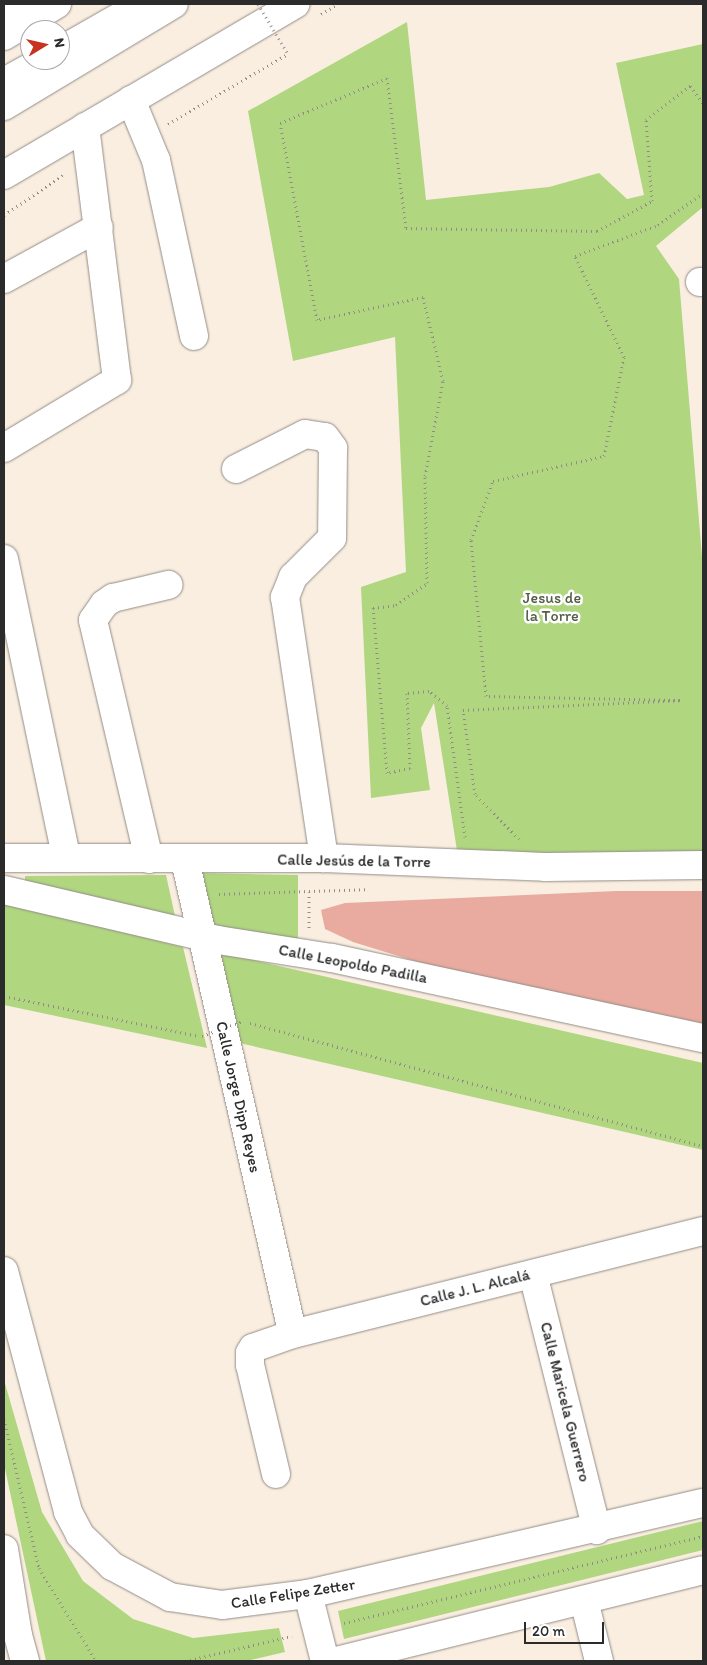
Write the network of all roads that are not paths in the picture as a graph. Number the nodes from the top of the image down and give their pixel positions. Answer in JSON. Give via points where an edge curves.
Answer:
{"nodes":[{"id":1,"x":20,"y":4,"type":"edge"},
{"id":2,"x":57,"y":4,"type":"edge"},
{"id":3,"x":142,"y":4,"type":"edge"},
{"id":4,"x":174,"y":4,"type":"edge"},
{"id":5,"x":295,"y":4,"type":"edge"},
{"id":6,"x":4,"y":13,"type":"edge"},
{"id":7,"x":4,"y":36,"type":"edge"},
{"id":8,"x":70,"y":45,"type":"edge"},
{"id":9,"x":26,"y":70,"type":"edge"},
{"id":10,"x":4,"y":82,"type":"edge"},
{"id":11,"x":130,"y":100,"type":"junction"},
{"id":12,"x":4,"y":106,"type":"edge"},
{"id":13,"x":85,"y":127,"type":"junction"},
{"id":14,"x":5,"y":176,"type":"edge"},
{"id":15,"x":99,"y":227,"type":"junction"},
{"id":16,"x":4,"y":279,"type":"edge"},
{"id":17,"x":194,"y":336,"type":"dead end"},
{"id":18,"x":4,"y":448,"type":"edge"},
{"id":19,"x":236,"y":469,"type":"dead end"},
{"id":20,"x":4,"y":559,"type":"edge"},
{"id":21,"x":168,"y":584,"type":"dead end"},
{"id":22,"x":66,"y":857,"type":"junction"},
{"id":23,"x":4,"y":858,"type":"edge"},
{"id":24,"x":324,"y":858,"type":"junction"},
{"id":25,"x":149,"y":859,"type":"junction"},
{"id":26,"x":185,"y":860,"type":"junction"},
{"id":27,"x":703,"y":865,"type":"edge"},
{"id":28,"x":4,"y":890,"type":"edge"},
{"id":29,"x":202,"y":936,"type":"junction"},
{"id":30,"x":703,"y":1038,"type":"edge"},
{"id":31,"x":703,"y":1231,"type":"edge"},
{"id":32,"x":533,"y":1274,"type":"junction"},
{"id":33,"x":4,"y":1276,"type":"edge"},
{"id":34,"x":293,"y":1334,"type":"junction"},
{"id":35,"x":276,"y":1474,"type":"dead end"},
{"id":36,"x":703,"y":1503,"type":"edge"},
{"id":37,"x":597,"y":1530,"type":"junction"},
{"id":38,"x":4,"y":1549,"type":"edge"},
{"id":39,"x":703,"y":1570,"type":"edge"},
{"id":40,"x":4,"y":1583,"type":"edge"},
{"id":41,"x":308,"y":1594,"type":"junction"},
{"id":42,"x":584,"y":1600,"type":"junction"},
{"id":43,"x":18,"y":1635,"type":"junction"},
{"id":44,"x":25,"y":1661,"type":"edge"},
{"id":45,"x":325,"y":1661,"type":"edge"},
{"id":46,"x":336,"y":1661,"type":"edge"},
{"id":47,"x":599,"y":1661,"type":"edge"}],
"edges":[{"from":1,"to":6,"type":"main road"},
{"from":2,"to":7,"type":"main road"},
{"from":3,"to":8,"type":"main road"},
{"from":4,"to":12,"type":"main road"},
{"from":5,"to":11,"type":"main road"},
{"from":9,"to":10,"type":"main road"},
{"from":11,"to":13,"type":"main road"},
{"from":11,"to":17,"type":"main road","via":[[156,160]]},
{"from":13,"to":14,"type":"main road"},
{"from":13,"to":15,"type":"main road"},
{"from":15,"to":16,"type":"main road"},
{"from":15,"to":18,"type":"main road","via":[[117,380]]},
{"from":19,"to":24,"type":"main road","via":[[305,434],[325,438],[333,448],[332,538],[293,577],[285,597]]},
{"from":20,"to":22,"type":"main road"},
{"from":21,"to":25,"type":"main road","via":[[113,598],[104,604],[93,620]]},
{"from":22,"to":23,"type":"main road","name":"Calle Jesús de la Torre"},
{"from":22,"to":25,"type":"main road","name":"Calle Jesús de la Torre"},
{"from":24,"to":26,"type":"main road","name":"Calle Jesús de la Torre"},
{"from":24,"to":27,"type":"main road","name":"Calle Jesús de la Torre","via":[[545,866]]},
{"from":25,"to":26,"type":"main road","name":"Calle Jesús de la Torre"},
{"from":26,"to":29,"type":"main road","name":"Calle Jorge Dipp Reyes"},
{"from":28,"to":29,"type":"main road","name":"Calle Leopoldo Padilla"},
{"from":29,"to":30,"type":"main road","name":"Calle Leopoldo Padilla","via":[[332,958]]},
{"from":29,"to":34,"type":"main road","name":"Calle Jorge Dipp Reyes"},
{"from":31,"to":32,"type":"main road","name":"Calle J. L. Alcalá"},
{"from":32,"to":34,"type":"main road","name":"Calle J. L. Alcalá"},
{"from":32,"to":37,"type":"main road","name":"Calle Maricela Guerrero"},
{"from":33,"to":41,"type":"main road","name":"Calle Felipe Zetter","via":[[68,1512],[80,1535],[95,1551],[112,1566],[150,1589],[196,1603],[248,1604]]},
{"from":34,"to":35,"type":"main road","name":"Calle J. L. Alcalá","via":[[258,1345],[250,1353]]},
{"from":36,"to":37,"type":"main road","name":"Calle Felipe Zetter"},
{"from":37,"to":41,"type":"main road","name":"Calle Felipe Zetter"},
{"from":38,"to":43,"type":"main road"},
{"from":39,"to":42,"type":"main road"},
{"from":40,"to":43,"type":"main road"},
{"from":41,"to":45,"type":"main road"},
{"from":42,"to":46,"type":"main road"},
{"from":42,"to":47,"type":"main road"},
{"from":43,"to":44,"type":"main road"}]}
